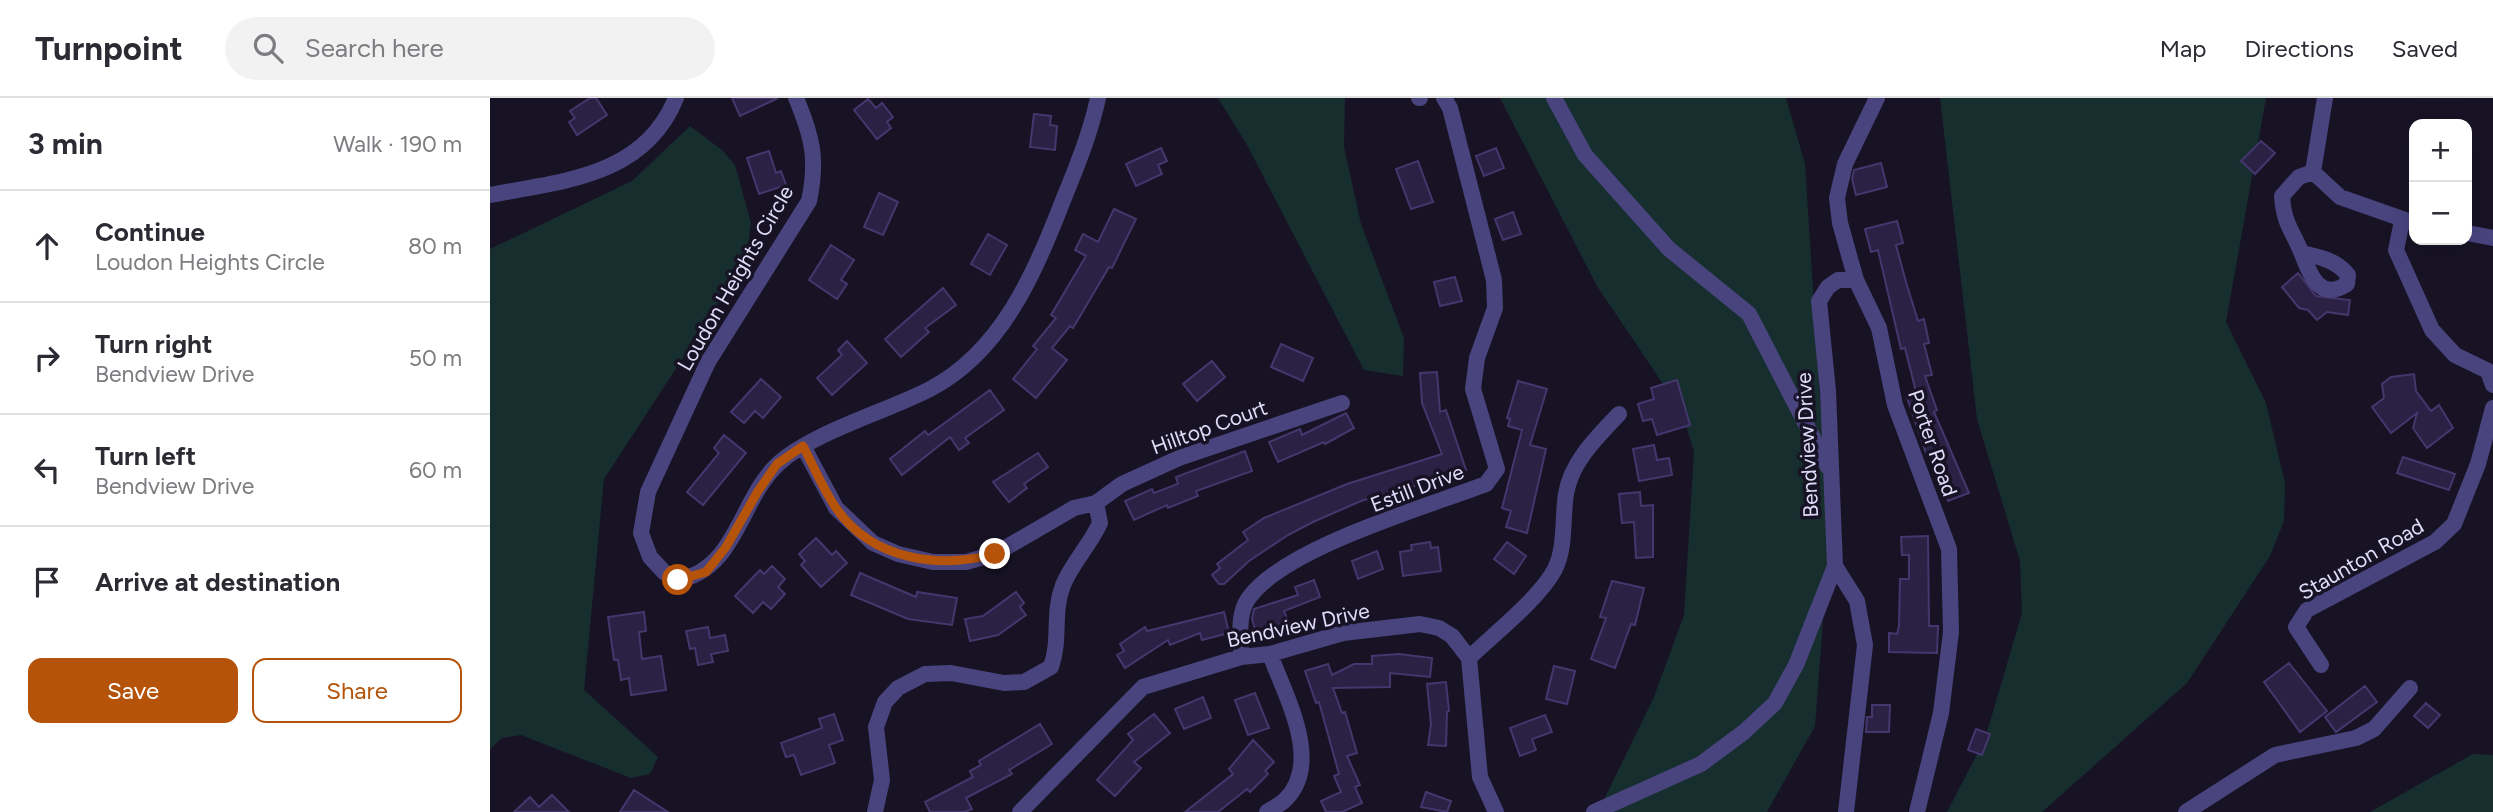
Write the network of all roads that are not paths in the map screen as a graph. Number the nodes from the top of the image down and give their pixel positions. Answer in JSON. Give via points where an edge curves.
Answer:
{"nodes":[{"id":1,"x":676,"y":98,"type":"edge"},
{"id":2,"x":796,"y":98,"type":"edge"},
{"id":3,"x":1098,"y":98,"type":"edge"},
{"id":4,"x":1444,"y":98,"type":"edge"},
{"id":5,"x":1554,"y":98,"type":"edge"},
{"id":6,"x":1877,"y":98,"type":"edge"},
{"id":7,"x":2325,"y":98,"type":"edge"},
{"id":8,"x":2313,"y":172,"type":"junction"},
{"id":9,"x":490,"y":195,"type":"edge"},
{"id":10,"x":2408,"y":222,"type":"edge"},
{"id":11,"x":2472,"y":234,"type":"edge"},
{"id":12,"x":2493,"y":239,"type":"edge"},
{"id":13,"x":2302,"y":253,"type":"dead end"},
{"id":14,"x":1856,"y":280,"type":"junction"},
{"id":15,"x":2493,"y":385,"type":"edge"},
{"id":16,"x":1342,"y":403,"type":"dead end"},
{"id":17,"x":2493,"y":408,"type":"edge"},
{"id":18,"x":1619,"y":414,"type":"dead end"},
{"id":19,"x":803,"y":446,"type":"junction"},
{"id":20,"x":1831,"y":473,"type":"junction"},
{"id":21,"x":1096,"y":503,"type":"junction"},
{"id":22,"x":1835,"y":566,"type":"junction"},
{"id":23,"x":1270,"y":653,"type":"junction"},
{"id":24,"x":1241,"y":657,"type":"junction"},
{"id":25,"x":1469,"y":658,"type":"junction"},
{"id":26,"x":2321,"y":665,"type":"dead end"},
{"id":27,"x":2410,"y":688,"type":"dead end"},
{"id":28,"x":875,"y":812,"type":"edge"},
{"id":29,"x":1020,"y":812,"type":"edge"},
{"id":30,"x":1267,"y":812,"type":"edge"},
{"id":31,"x":1496,"y":812,"type":"edge"},
{"id":32,"x":1594,"y":812,"type":"edge"},
{"id":33,"x":1846,"y":812,"type":"edge"},
{"id":34,"x":1917,"y":812,"type":"edge"},
{"id":35,"x":2186,"y":812,"type":"edge"}],
"edges":[{"from":1,"to":9,"type":"street","via":[[653,135],[632,154],[591,176]]},
{"from":2,"to":19,"type":"street","name":"Loudon Heights Circle","via":[[813,137],[815,176],[809,201],[708,362],[648,492],[641,533],[650,557],[678,580],[706,572],[777,464]]},
{"from":3,"to":19,"type":"street","name":"Loudon Heights Circle","via":[[1091,133],[1034,272],[997,333],[965,365],[932,388]]},
{"from":4,"to":24,"type":"street","name":"Estill Drive","via":[[1494,280],[1496,308],[1477,358],[1473,388],[1497,469],[1486,484],[1319,548],[1272,576],[1241,612]]},
{"from":5,"to":20,"type":"street","via":[[1586,155],[1669,249],[1749,314]]},
{"from":6,"to":14,"type":"street","name":"Porter Road","via":[[1845,164],[1837,198]]},
{"from":7,"to":8,"type":"street"},
{"from":8,"to":10,"type":"street","via":[[2340,197]]},
{"from":8,"to":13,"type":"street","via":[[2299,177],[2282,196],[2284,221]]},
{"from":10,"to":15,"type":"street","via":[[2396,250],[2432,330],[2455,355],[2488,371]]},
{"from":11,"to":12,"type":"street"},
{"from":14,"to":20,"type":"street","name":"Bendview Drive","via":[[1838,280],[1819,301]]},
{"from":14,"to":34,"type":"street","name":"Porter Road","via":[[1879,328],[1895,405],[1949,549],[1951,632],[1941,713]]},
{"from":16,"to":21,"type":"street","name":"Hilltop Court","via":[[1178,458],[1122,484]]},
{"from":17,"to":26,"type":"street","name":"Staunton Road","via":[[2478,464],[2454,524],[2424,548],[2307,610],[2296,627]]},
{"from":18,"to":25,"type":"street","via":[[1575,466],[1566,492],[1562,545],[1555,568],[1538,591]]},
{"from":19,"to":21,"type":"street","via":[[836,508],[853,528],[898,554],[933,562],[966,562],[995,554],[1074,508]]},
{"from":20,"to":22,"type":"street","name":"Bendview Drive"},
{"from":21,"to":28,"type":"street","via":[[1100,523],[1064,584],[1055,617],[1057,650],[1051,667],[1024,681],[1004,683],[951,673],[925,674],[898,688],[885,702],[876,727],[882,780]]},
{"from":22,"to":32,"type":"street","name":"Bendview Drive","via":[[1796,665],[1774,703],[1701,764]]},
{"from":22,"to":33,"type":"street","via":[[1857,601],[1865,645]]},
{"from":23,"to":24,"type":"street","name":"Bendview Drive"},
{"from":23,"to":25,"type":"street","name":"Bendview Drive","via":[[1343,634],[1420,625],[1452,636]]},
{"from":23,"to":30,"type":"street","via":[[1302,755],[1286,800]]},
{"from":24,"to":29,"type":"street","name":"Bendview Drive","via":[[1143,687]]},
{"from":25,"to":31,"type":"street","via":[[1480,777]]},
{"from":27,"to":35,"type":"street","via":[[2374,729],[2356,738],[2275,755]]}]}
